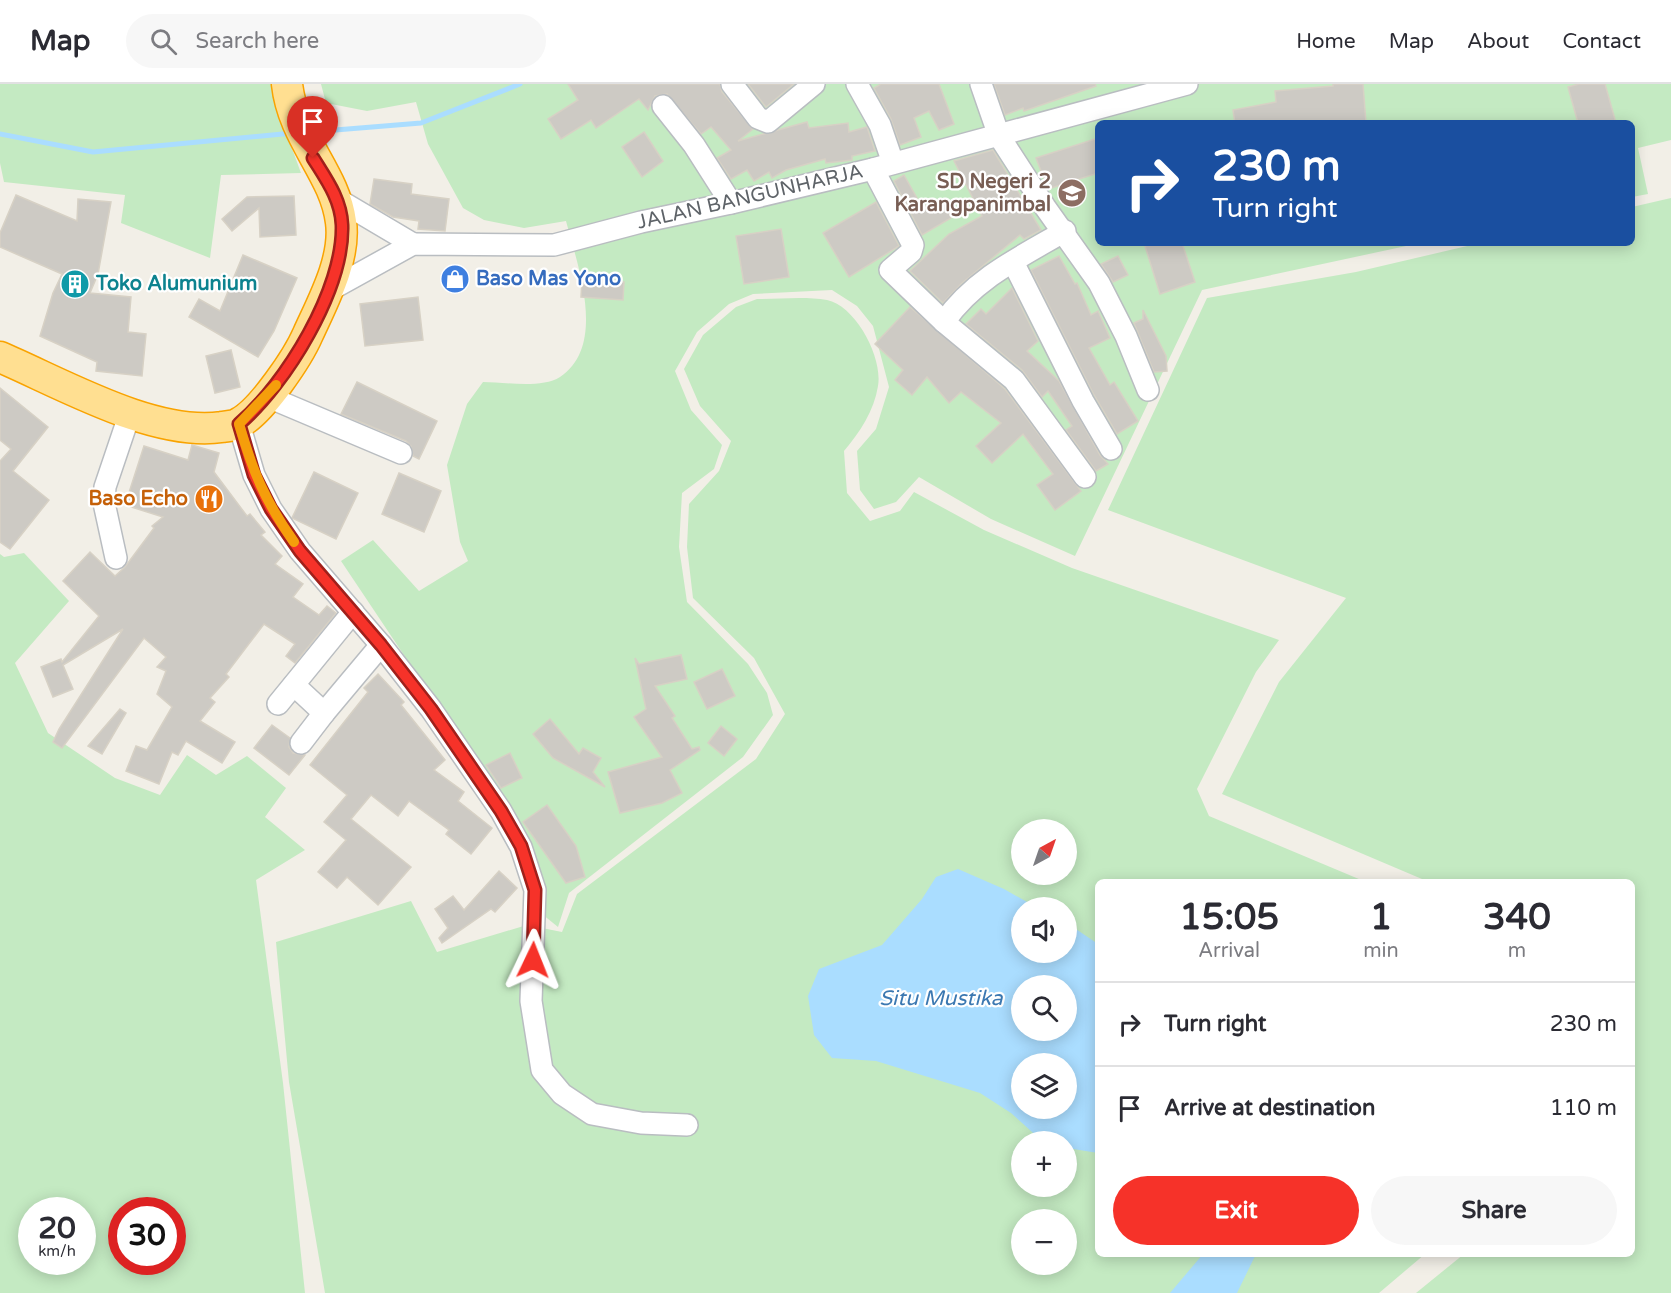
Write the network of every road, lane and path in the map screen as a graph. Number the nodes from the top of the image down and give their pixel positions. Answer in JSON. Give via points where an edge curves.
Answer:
{"nodes":[{"id":1,"x":732,"y":84,"type":"edge"},
{"id":2,"x":814,"y":84,"type":"edge"},
{"id":3,"x":857,"y":84,"type":"edge"},
{"id":4,"x":981,"y":84,"type":"edge"},
{"id":5,"x":1187,"y":84,"type":"edge"},
{"id":6,"x":287,"y":86,"type":"edge"},
{"id":7,"x":663,"y":106,"type":"dead end"},
{"id":8,"x":999,"y":136,"type":"junction"},
{"id":9,"x":893,"y":163,"type":"junction"},
{"id":10,"x":873,"y":169,"type":"junction"},
{"id":11,"x":337,"y":199,"type":"junction"},
{"id":12,"x":731,"y":203,"type":"junction"},
{"id":13,"x":1065,"y":231,"type":"junction"},
{"id":14,"x":413,"y":244,"type":"junction"},
{"id":15,"x":1012,"y":262,"type":"junction"},
{"id":16,"x":328,"y":291,"type":"junction"},
{"id":17,"x":944,"y":322,"type":"junction"},
{"id":18,"x":0,"y":357,"type":"edge"},
{"id":19,"x":1148,"y":390,"type":"dead end"},
{"id":20,"x":266,"y":396,"type":"junction"},
{"id":21,"x":130,"y":413,"type":"junction"},
{"id":22,"x":239,"y":424,"type":"junction"},
{"id":23,"x":1111,"y":450,"type":"dead end"},
{"id":24,"x":401,"y":453,"type":"dead end"},
{"id":25,"x":1085,"y":477,"type":"dead end"},
{"id":26,"x":116,"y":558,"type":"dead end"},
{"id":27,"x":353,"y":612,"type":"junction"},
{"id":28,"x":381,"y":645,"type":"junction"},
{"id":29,"x":294,"y":685,"type":"junction"},
{"id":30,"x":278,"y":704,"type":"dead end"},
{"id":31,"x":324,"y":713,"type":"junction"},
{"id":32,"x":301,"y":742,"type":"dead end"},
{"id":33,"x":687,"y":1125,"type":"dead end"}],
"edges":[{"from":1,"to":2,"type":"street","via":[[758,118],[768,122]]},
{"from":3,"to":9,"type":"street","via":[[880,125]]},
{"from":4,"to":8,"type":"street"},
{"from":5,"to":8,"type":"street","name":"JALAN BANGUNHARJA"},
{"from":6,"to":11,"type":"highway","via":[[297,124]]},
{"from":7,"to":12,"type":"street"},
{"from":8,"to":9,"type":"street","name":"JALAN BANGUNHARJA"},
{"from":8,"to":13,"type":"street"},
{"from":9,"to":10,"type":"street","name":"JALAN BANGUNHARJA"},
{"from":10,"to":12,"type":"street","name":"JALAN BANGUNHARJA"},
{"from":10,"to":17,"type":"street","via":[[913,245],[912,252],[890,270]]},
{"from":11,"to":14,"type":"street"},
{"from":11,"to":16,"type":"highway","via":[[342,225]]},
{"from":12,"to":14,"type":"street","name":"JALAN BANGUNHARJA","via":[[554,245]]},
{"from":13,"to":15,"type":"street"},
{"from":13,"to":19,"type":"street","via":[[1099,283]]},
{"from":14,"to":16,"type":"street"},
{"from":15,"to":17,"type":"street","via":[[968,292]]},
{"from":15,"to":23,"type":"street"},
{"from":16,"to":20,"type":"highway","via":[[304,342]]},
{"from":17,"to":25,"type":"street","via":[[1014,380]]},
{"from":18,"to":21,"type":"highway"},
{"from":20,"to":22,"type":"highway"},
{"from":20,"to":24,"type":"street"},
{"from":21,"to":22,"type":"highway","via":[[177,428],[203,430]]},
{"from":21,"to":26,"type":"street","via":[[105,487],[104,503]]},
{"from":22,"to":27,"type":"street","via":[[254,475],[271,509],[300,551]]},
{"from":27,"to":28,"type":"street"},
{"from":27,"to":29,"type":"street"},
{"from":28,"to":31,"type":"street"},
{"from":28,"to":33,"type":"street","via":[[431,709],[521,846],[535,890],[531,1001],[542,1070],[562,1094],[592,1114],[641,1123]]},
{"from":29,"to":30,"type":"street"},
{"from":29,"to":31,"type":"street"},
{"from":31,"to":32,"type":"street"}]}
